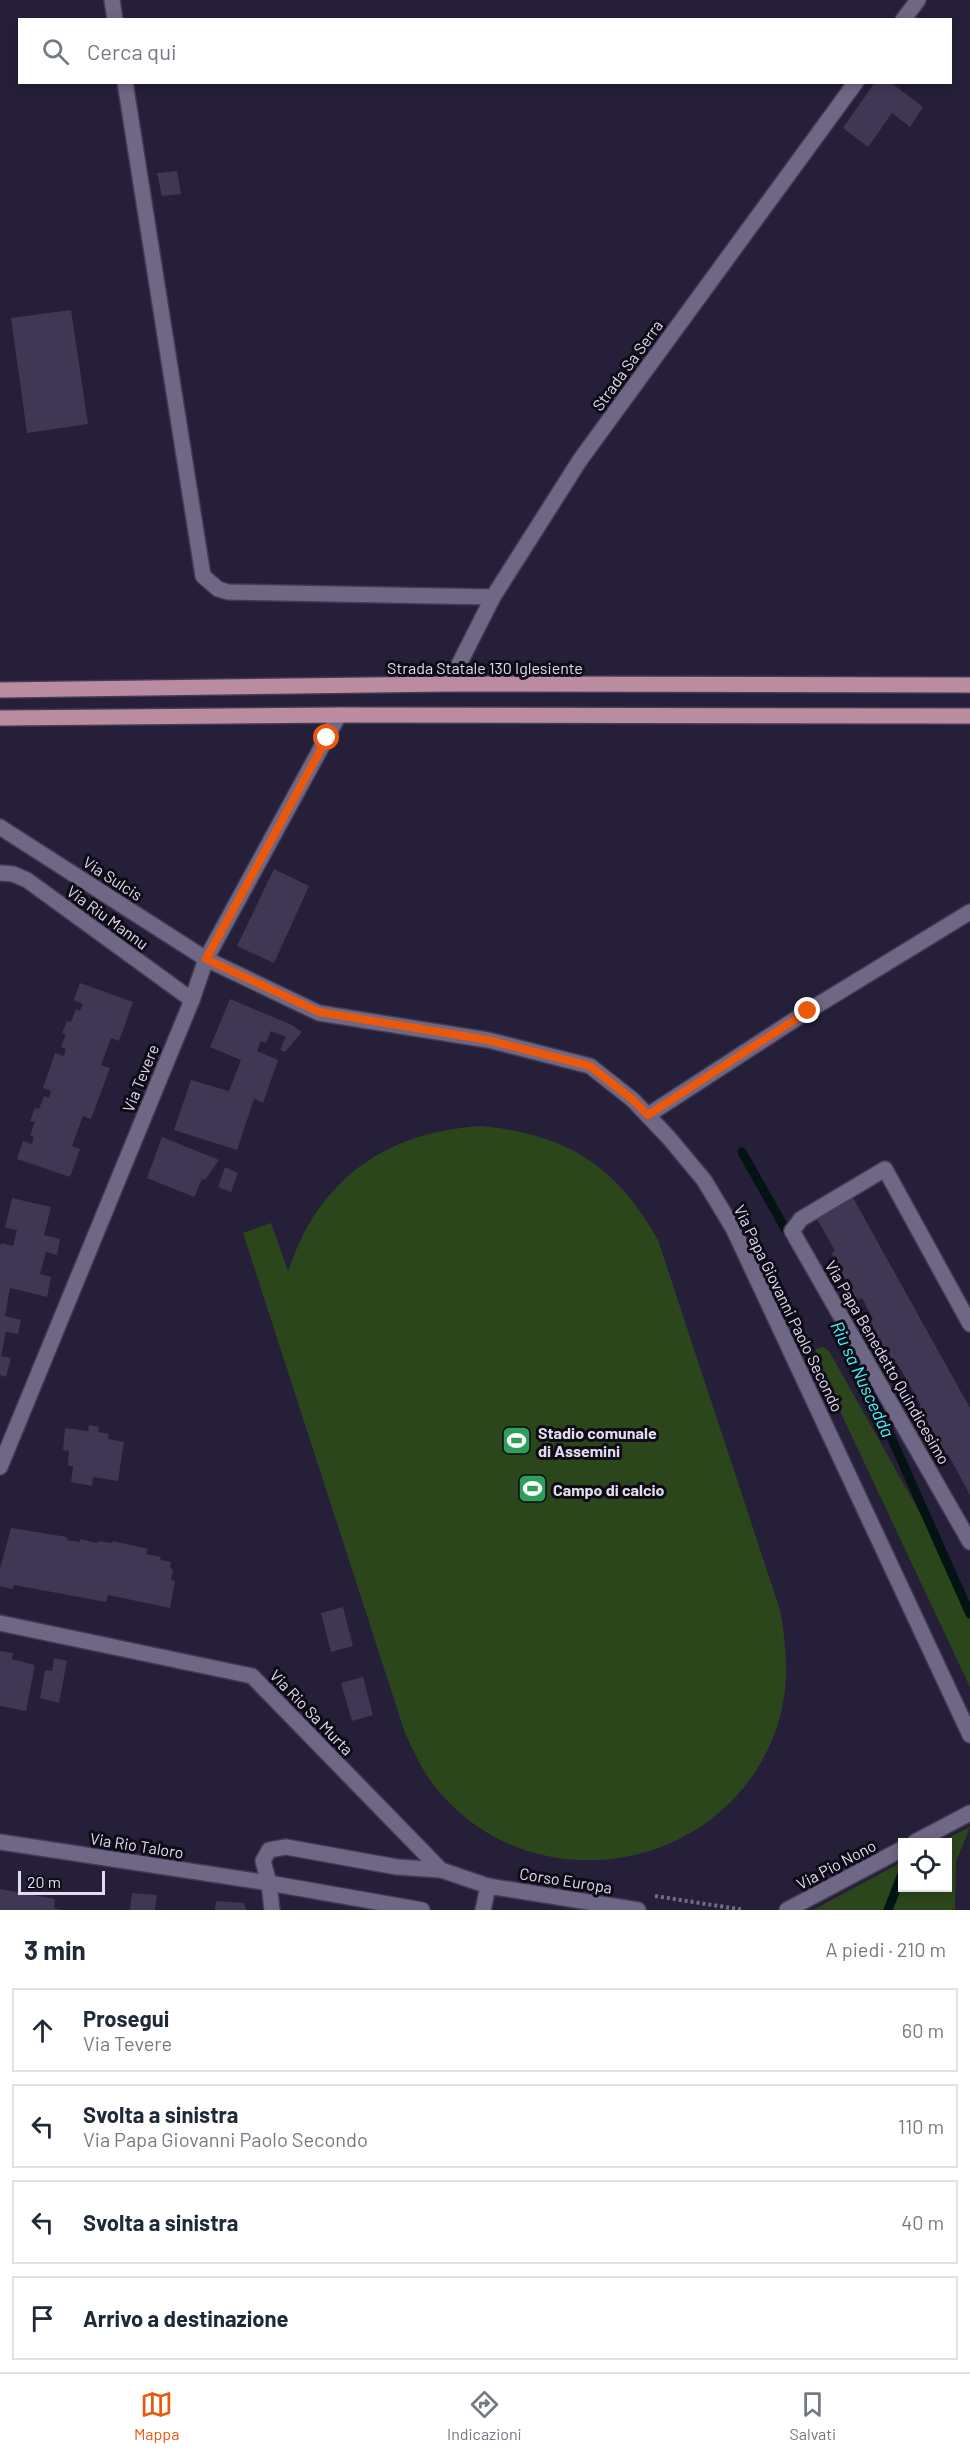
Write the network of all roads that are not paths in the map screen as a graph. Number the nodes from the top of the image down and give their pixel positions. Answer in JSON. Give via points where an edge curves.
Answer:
{"nodes":[{"id":1,"x":112,"y":0,"type":"edge"},
{"id":2,"x":918,"y":0,"type":"edge"},
{"id":3,"x":115,"y":18,"type":"edge"},
{"id":4,"x":904,"y":18,"type":"edge"},
{"id":5,"x":125,"y":84,"type":"edge"},
{"id":6,"x":855,"y":84,"type":"edge"},
{"id":7,"x":493,"y":597,"type":"junction"},
{"id":8,"x":449,"y":684,"type":"junction"},
{"id":9,"x":970,"y":685,"type":"edge"},
{"id":10,"x":0,"y":690,"type":"edge"},
{"id":11,"x":339,"y":715,"type":"junction"},
{"id":12,"x":970,"y":716,"type":"edge"},
{"id":13,"x":0,"y":718,"type":"edge"},
{"id":14,"x":0,"y":827,"type":"edge"},
{"id":15,"x":0,"y":873,"type":"edge"},
{"id":16,"x":970,"y":912,"type":"edge"},
{"id":17,"x":206,"y":959,"type":"junction"},
{"id":18,"x":192,"y":1000,"type":"junction"},
{"id":19,"x":648,"y":1115,"type":"junction"},
{"id":20,"x":970,"y":1324,"type":"edge"},
{"id":21,"x":0,"y":1467,"type":"edge"},
{"id":22,"x":970,"y":1542,"type":"edge"},
{"id":23,"x":0,"y":1623,"type":"edge"},
{"id":24,"x":970,"y":1735,"type":"edge"},
{"id":25,"x":970,"y":1813,"type":"edge"},
{"id":26,"x":923,"y":1838,"type":"edge"},
{"id":27,"x":0,"y":1842,"type":"edge"},
{"id":28,"x":898,"y":1852,"type":"edge"},
{"id":29,"x":441,"y":1870,"type":"junction"},
{"id":30,"x":269,"y":1883,"type":"junction"},
{"id":31,"x":488,"y":1886,"type":"junction"},
{"id":32,"x":272,"y":1910,"type":"edge"},
{"id":33,"x":422,"y":1910,"type":"edge"},
{"id":34,"x":483,"y":1910,"type":"edge"},
{"id":35,"x":638,"y":1910,"type":"edge"},
{"id":36,"x":787,"y":1910,"type":"edge"}],
"edges":[{"from":1,"to":3,"type":"street"},
{"from":2,"to":4,"type":"street"},
{"from":5,"to":7,"type":"street","via":[[203,576],[228,592]]},
{"from":6,"to":7,"type":"street","name":"Strada Sa Serra","via":[[580,460]]},
{"from":7,"to":8,"type":"street","name":"Strada Sa Serra"},
{"from":8,"to":9,"type":"main road","name":"Strada Statale 130 Iglesiente"},
{"from":8,"to":10,"type":"main road","name":"Strada Statale 130 Iglesiente"},
{"from":11,"to":12,"type":"main road"},
{"from":11,"to":13,"type":"main road"},
{"from":11,"to":17,"type":"street","name":"Via Tevere"},
{"from":14,"to":17,"type":"street","name":"Via Sulcis"},
{"from":15,"to":18,"type":"street","name":"Via Riu Mannu","via":[[27,880]]},
{"from":16,"to":19,"type":"street"},
{"from":17,"to":18,"type":"street","name":"Via Tevere"},
{"from":17,"to":19,"type":"street","name":"Via Papa Giovanni Paolo Secondo","via":[[319,1012],[488,1040],[590,1066]]},
{"from":18,"to":21,"type":"street","name":"Via Tevere"},
{"from":19,"to":24,"type":"street","name":"Via Papa Giovanni Paolo Secondo","via":[[704,1180],[733,1227]]},
{"from":20,"to":22,"type":"street","name":"Via Papa Benedetto Quindicesimo","via":[[885,1169],[801,1219],[792,1231]]},
{"from":23,"to":29,"type":"street","name":"Via Rio Sa Murta","via":[[252,1676]]},
{"from":25,"to":26,"type":"street"},
{"from":27,"to":30,"type":"street","name":"Via Rio Taloro"},
{"from":28,"to":36,"type":"street","name":"Via Pio Nono"},
{"from":29,"to":30,"type":"street","via":[[397,1867],[286,1847],[269,1850],[263,1861]]},
{"from":29,"to":31,"type":"street","name":"Via Rio Sa Murta"},
{"from":30,"to":32,"type":"street"},
{"from":30,"to":33,"type":"street","name":"Via Rio Taloro"},
{"from":31,"to":34,"type":"street"},
{"from":31,"to":35,"type":"street","name":"Corso Europa"}]}
